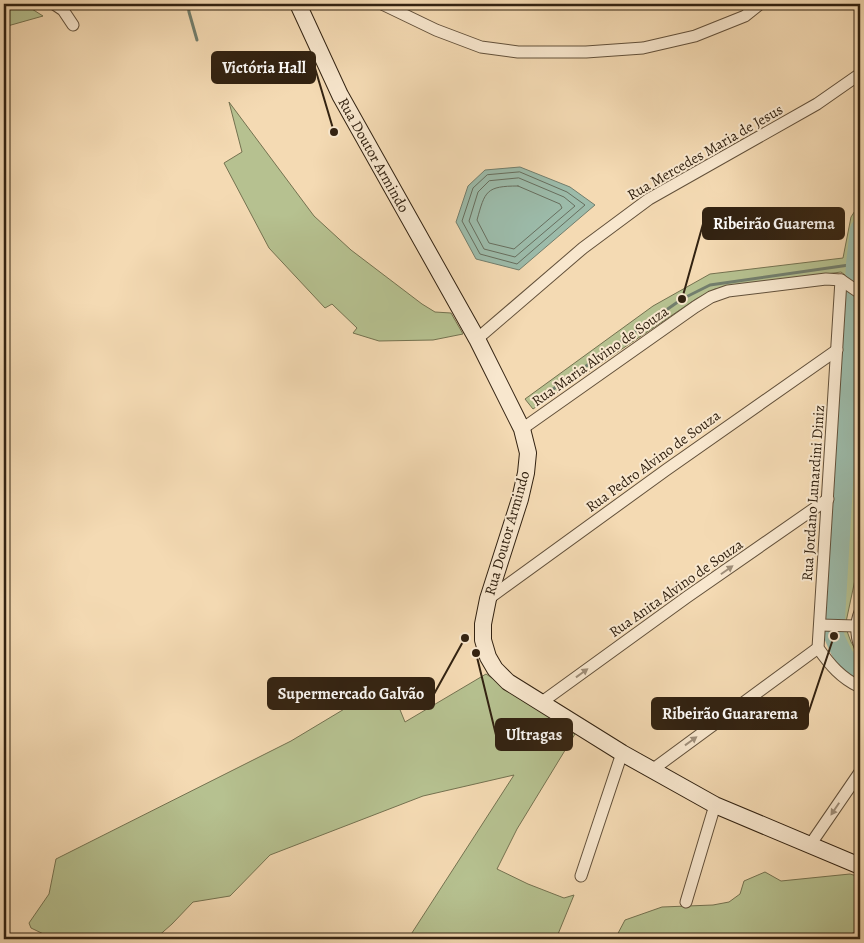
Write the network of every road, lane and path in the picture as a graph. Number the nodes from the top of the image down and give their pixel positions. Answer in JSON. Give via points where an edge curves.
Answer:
{"nodes":[{"id":1,"x":54,"y":4,"type":"edge"},
{"id":2,"x":298,"y":4,"type":"edge"},
{"id":3,"x":382,"y":4,"type":"edge"},
{"id":4,"x":745,"y":4,"type":"edge"},
{"id":5,"x":760,"y":4,"type":"edge"},
{"id":6,"x":745,"y":16,"type":"junction"},
{"id":7,"x":73,"y":25,"type":"dead end"},
{"id":8,"x":860,"y":74,"type":"edge"},
{"id":9,"x":845,"y":283,"type":"junction"},
{"id":10,"x":860,"y":293,"type":"edge"},
{"id":11,"x":477,"y":339,"type":"junction"},
{"id":12,"x":837,"y":350,"type":"junction"},
{"id":13,"x":522,"y":429,"type":"junction"},
{"id":14,"x":828,"y":499,"type":"junction"},
{"id":15,"x":488,"y":599,"type":"junction"},
{"id":16,"x":860,"y":612,"type":"edge"},
{"id":17,"x":823,"y":625,"type":"junction"},
{"id":18,"x":853,"y":626,"type":"junction"},
{"id":19,"x":860,"y":647,"type":"edge"},
{"id":20,"x":818,"y":648,"type":"junction"},
{"id":21,"x":860,"y":687,"type":"edge"},
{"id":22,"x":542,"y":702,"type":"junction"},
{"id":23,"x":622,"y":753,"type":"junction"},
{"id":24,"x":652,"y":770,"type":"junction"},
{"id":25,"x":860,"y":772,"type":"edge"},
{"id":26,"x":715,"y":805,"type":"junction"},
{"id":27,"x":810,"y":845,"type":"junction"},
{"id":28,"x":860,"y":866,"type":"edge"},
{"id":29,"x":582,"y":876,"type":"dead end"},
{"id":30,"x":686,"y":902,"type":"dead end"}],
"edges":[{"from":1,"to":7,"type":"street","via":[[63,10]]},
{"from":2,"to":11,"type":"street","name":"Rua Doutor Armindo","via":[[340,95]]},
{"from":3,"to":6,"type":"street","via":[[436,30],[482,47],[518,52],[643,48],[695,36]]},
{"from":4,"to":6,"type":"street"},
{"from":5,"to":6,"type":"street"},
{"from":8,"to":11,"type":"street","name":"Rua Mercedes Maria de Jesus","via":[[817,104],[649,199],[583,248]]},
{"from":9,"to":10,"type":"street"},
{"from":9,"to":12,"type":"street","name":"Rua Jordano Lunardini Diniz"},
{"from":9,"to":13,"type":"street","name":"Rua Maria Alvino de Souza","via":[[826,279],[728,291],[711,298]]},
{"from":11,"to":13,"type":"street","name":"Rua Doutor Armindo"},
{"from":12,"to":14,"type":"street","name":"Rua Jordano Lunardini Diniz"},
{"from":12,"to":15,"type":"street","name":"Rua Pedro Alvino de Souza"},
{"from":13,"to":15,"type":"street","name":"Rua Doutor Armindo","via":[[528,453],[526,473]]},
{"from":14,"to":17,"type":"street","name":"Rua Jordano Lunardini Diniz"},
{"from":22,"to":14,"type":"street","name":"Rua Anita Alvino de Souza","one_way":true},
{"from":15,"to":22,"type":"street","name":"Rua Doutor Armindo","via":[[482,624],[488,657],[508,682]]},
{"from":16,"to":18,"type":"street"},
{"from":17,"to":18,"type":"street"},
{"from":17,"to":20,"type":"street","name":"Rua Jordano Lunardini Diniz"},
{"from":18,"to":19,"type":"street"},
{"from":20,"to":21,"type":"street","via":[[830,665]]},
{"from":24,"to":20,"type":"street","one_way":true},
{"from":22,"to":23,"type":"street","name":"Rua Doutor Armindo"},
{"from":23,"to":24,"type":"street","name":"Rua Doutor Armindo"},
{"from":23,"to":29,"type":"street"},
{"from":24,"to":26,"type":"street","name":"Rua Doutor Armindo"},
{"from":25,"to":27,"type":"street","one_way":true},
{"from":26,"to":27,"type":"street","name":"Rua Doutor Armindo"},
{"from":26,"to":30,"type":"street"},
{"from":27,"to":28,"type":"street","name":"Rua Doutor Armindo"}]}
